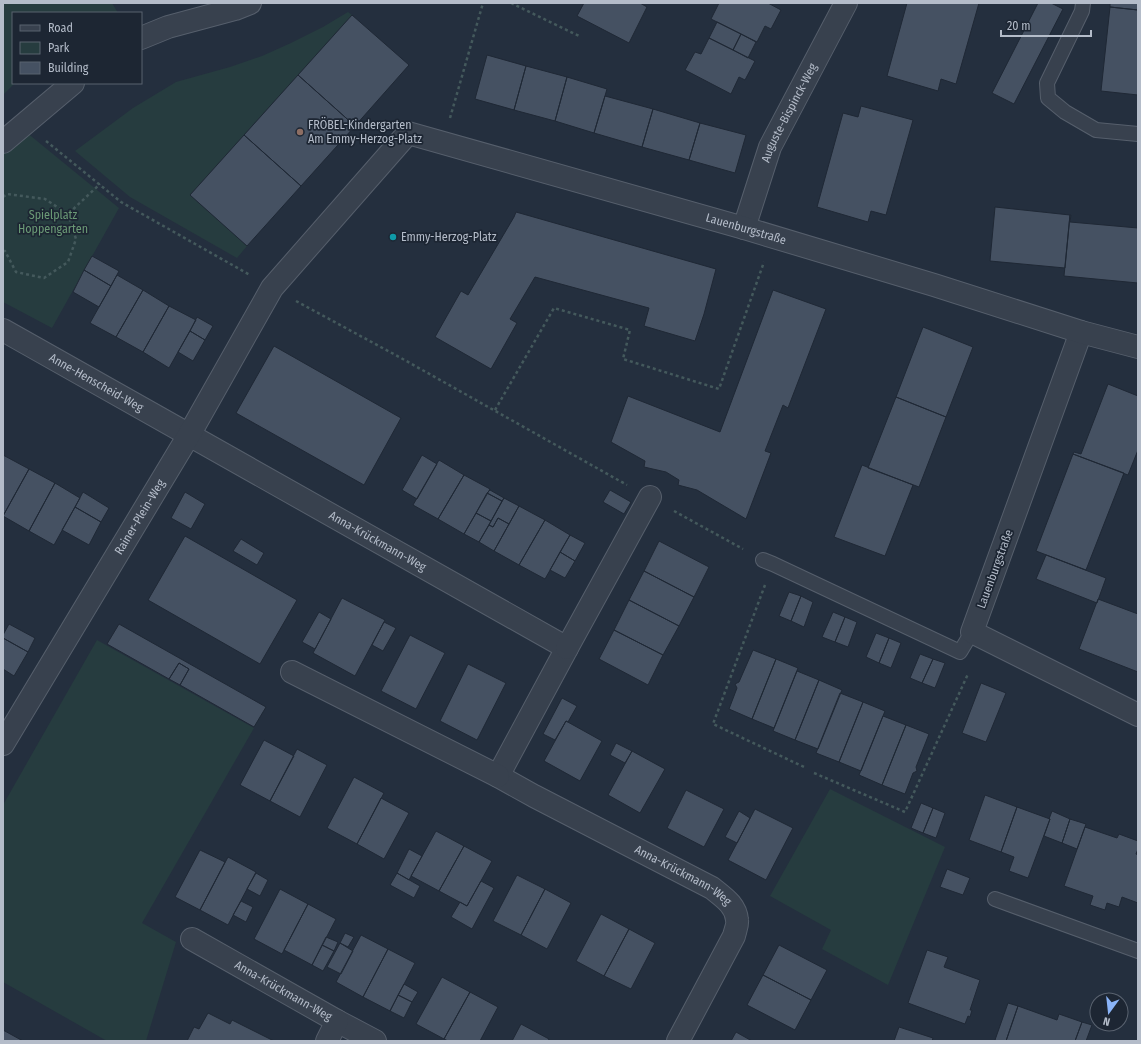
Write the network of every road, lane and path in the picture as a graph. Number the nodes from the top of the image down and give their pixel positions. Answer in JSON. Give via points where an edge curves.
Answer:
{"nodes":[{"id":1,"x":250,"y":3,"type":"edge"},
{"id":2,"x":483,"y":3,"type":"edge"},
{"id":3,"x":510,"y":3,"type":"edge"},
{"id":4,"x":846,"y":3,"type":"edge"},
{"id":5,"x":1083,"y":3,"type":"edge"},
{"id":6,"x":579,"y":36,"type":"dead end"},
{"id":7,"x":142,"y":38,"type":"edge"},
{"id":8,"x":72,"y":84,"type":"edge"},
{"id":9,"x":25,"y":123,"type":"junction"},
{"id":10,"x":1138,"y":134,"type":"edge"},
{"id":11,"x":3,"y":142,"type":"edge"},
{"id":12,"x":443,"y":143,"type":"junction"},
{"id":13,"x":100,"y":184,"type":"junction"},
{"id":14,"x":3,"y":197,"type":"edge"},
{"id":15,"x":68,"y":214,"type":"junction"},
{"id":16,"x":744,"y":228,"type":"junction"},
{"id":17,"x":773,"y":237,"type":"junction"},
{"id":18,"x":3,"y":251,"type":"edge"},
{"id":19,"x":272,"y":288,"type":"junction"},
{"id":20,"x":3,"y":330,"type":"edge"},
{"id":21,"x":1081,"y":332,"type":"junction"},
{"id":22,"x":1138,"y":347,"type":"edge"},
{"id":23,"x":495,"y":410,"type":"junction"},
{"id":24,"x":189,"y":435,"type":"junction"},
{"id":25,"x":650,"y":497,"type":"junction"},
{"id":26,"x":768,"y":562,"type":"junction"},
{"id":27,"x":979,"y":636,"type":"junction"},
{"id":28,"x":567,"y":648,"type":"junction"},
{"id":29,"x":292,"y":672,"type":"dead end"},
{"id":30,"x":1138,"y":715,"type":"edge"},
{"id":31,"x":3,"y":744,"type":"edge"},
{"id":32,"x":804,"y":767,"type":"dead end"},
{"id":33,"x":814,"y":773,"type":"dead end"},
{"id":34,"x":498,"y":776,"type":"junction"},
{"id":35,"x":995,"y":899,"type":"dead end"},
{"id":36,"x":192,"y":939,"type":"dead end"},
{"id":37,"x":1138,"y":951,"type":"edge"},
{"id":38,"x":338,"y":1021,"type":"junction"},
{"id":39,"x":327,"y":1041,"type":"edge"},
{"id":40,"x":375,"y":1041,"type":"edge"},
{"id":41,"x":678,"y":1041,"type":"edge"}],
"edges":[{"from":1,"to":7,"type":"street","via":[[168,27]]},
{"from":2,"to":12,"type":"path"},
{"from":3,"to":6,"type":"path"},
{"from":4,"to":16,"type":"street","name":"Auguste-Bispinck-Weg","via":[[770,147]]},
{"from":5,"to":10,"type":"lane","via":[[1082,11],[1047,83],[1048,98],[1065,112],[1096,130]]},
{"from":8,"to":9,"type":"street"},
{"from":9,"to":11,"type":"street"},
{"from":9,"to":13,"type":"path"},
{"from":12,"to":16,"type":"street","name":"Lauenburgstraße"},
{"from":12,"to":19,"type":"street","name":"Lauenburgstraße","via":[[408,133]]},
{"from":13,"to":15,"type":"path"},
{"from":13,"to":19,"type":"path","via":[[122,202]]},
{"from":14,"to":15,"type":"path","via":[[7,194],[45,199]]},
{"from":15,"to":18,"type":"path","via":[[76,239],[68,262],[44,278],[16,272]]},
{"from":16,"to":17,"type":"street","name":"Lauenburgstraße"},
{"from":17,"to":21,"type":"street","name":"Lauenburgstraße"},
{"from":17,"to":23,"type":"path","via":[[719,389],[623,359],[630,330],[554,308]]},
{"from":19,"to":23,"type":"path"},
{"from":19,"to":24,"type":"street","name":"Rainer-Plein-Weg"},
{"from":20,"to":24,"type":"street","name":"Anne-Henscheid-Weg"},
{"from":21,"to":22,"type":"street","name":"Lauenburgstraße"},
{"from":21,"to":27,"type":"street","name":"Lauenburgstraße"},
{"from":23,"to":25,"type":"path"},
{"from":24,"to":28,"type":"street","name":"Anna-Krückmann-Weg"},
{"from":24,"to":31,"type":"street","name":"Rainer-Plein-Weg"},
{"from":25,"to":26,"type":"path"},
{"from":25,"to":28,"type":"street"},
{"from":26,"to":27,"type":"lane","via":[[960,652]]},
{"from":26,"to":32,"type":"path","via":[[712,724]]},
{"from":27,"to":30,"type":"street"},
{"from":27,"to":33,"type":"path","via":[[973,663],[905,812]]},
{"from":28,"to":34,"type":"street"},
{"from":29,"to":34,"type":"street","name":"Anna-Krückmann-Weg"},
{"from":34,"to":41,"type":"street","name":"Anna-Krückmann-Weg","via":[[712,888],[735,910],[737,921],[734,936]]},
{"from":35,"to":37,"type":"lane"},
{"from":36,"to":38,"type":"street","name":"Anna-Krückmann-Weg"},
{"from":38,"to":39,"type":"street"},
{"from":38,"to":40,"type":"street","name":"Anna-Krückmann-Weg"}]}
